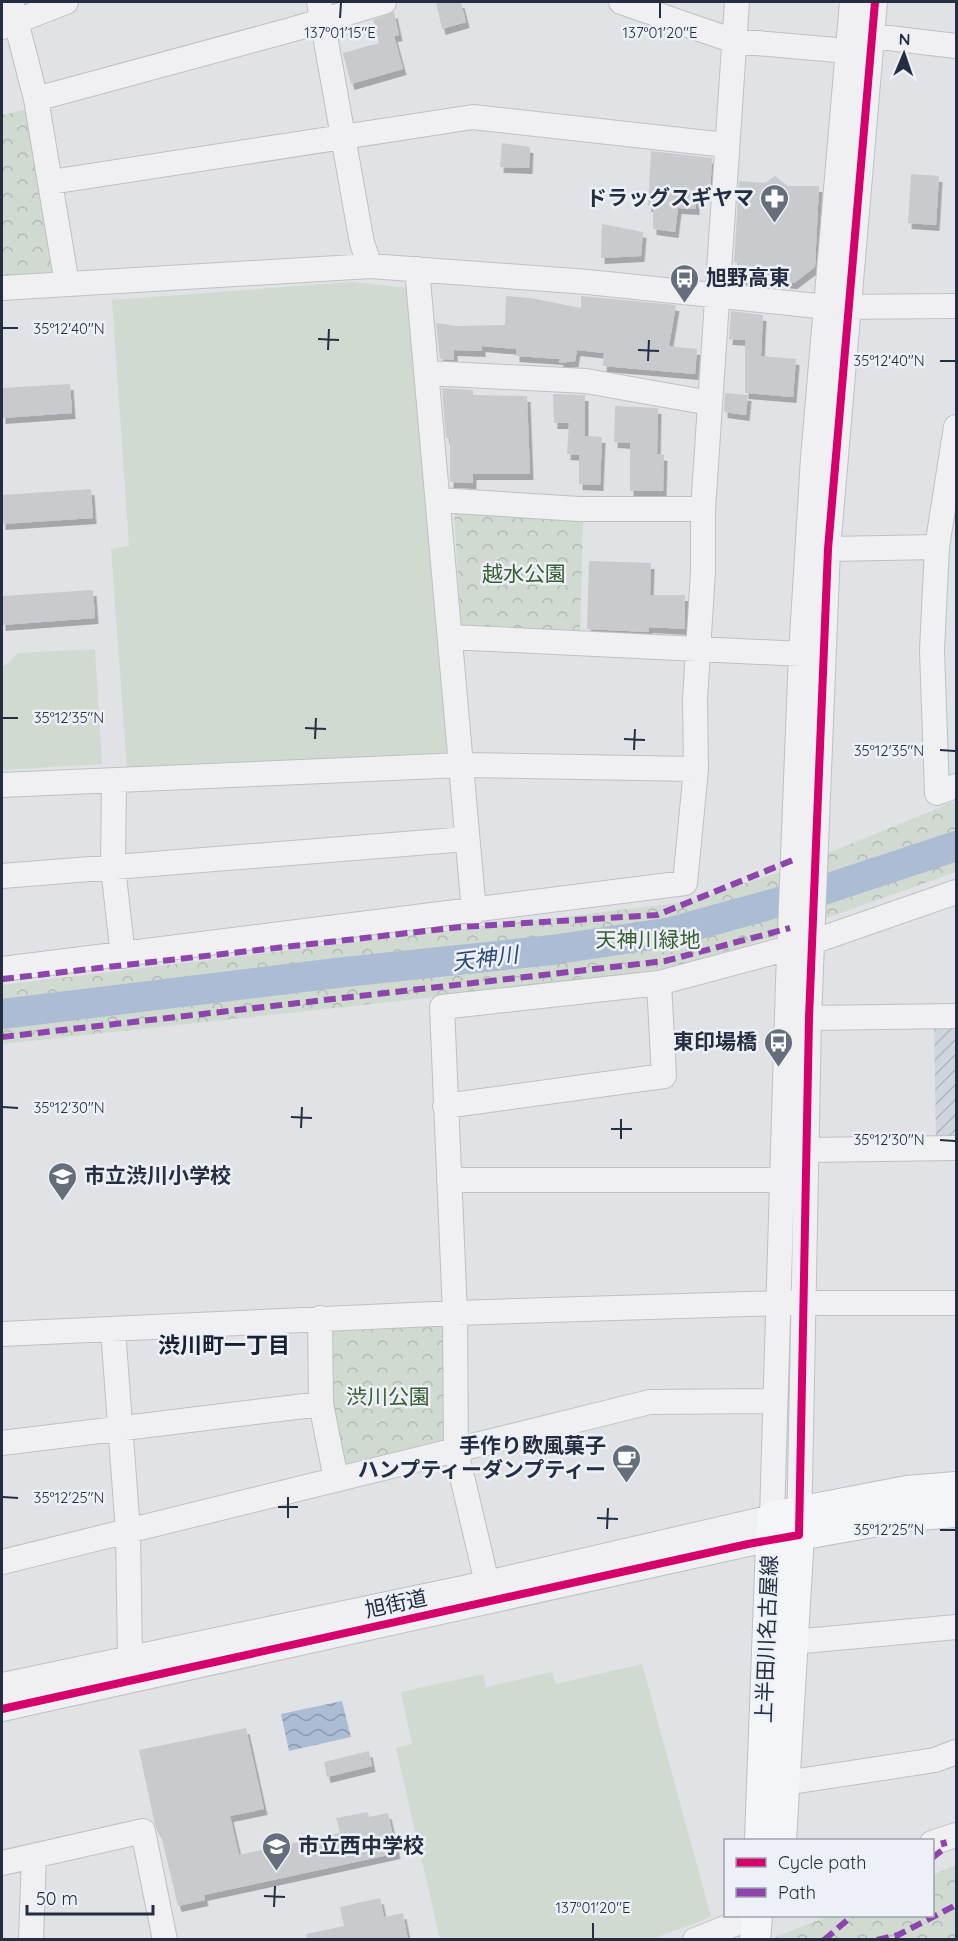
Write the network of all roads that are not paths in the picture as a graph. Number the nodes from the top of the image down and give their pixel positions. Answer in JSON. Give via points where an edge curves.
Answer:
{"nodes":[{"id":1,"x":66,"y":2,"type":"edge"},
{"id":2,"x":384,"y":2,"type":"edge"},
{"id":3,"x":621,"y":2,"type":"edge"},
{"id":4,"x":737,"y":2,"type":"edge"},
{"id":5,"x":852,"y":2,"type":"edge"},
{"id":6,"x":874,"y":2,"type":"edge"},
{"id":7,"x":321,"y":10,"type":"edge"},
{"id":8,"x":10,"y":16,"type":"edge"},
{"id":9,"x":872,"y":36,"type":"junction"},
{"id":10,"x":734,"y":41,"type":"junction"},
{"id":11,"x":957,"y":46,"type":"edge"},
{"id":12,"x":848,"y":51,"type":"junction"},
{"id":13,"x":36,"y":99,"type":"junction"},
{"id":14,"x":344,"y":137,"type":"junction"},
{"id":15,"x":726,"y":145,"type":"junction"},
{"id":16,"x":51,"y":182,"type":"junction"},
{"id":17,"x":370,"y":266,"type":"junction"},
{"id":18,"x":417,"y":269,"type":"junction"},
{"id":19,"x":67,"y":284,"type":"junction"},
{"id":20,"x":2,"y":288,"type":"edge"},
{"id":21,"x":717,"y":296,"type":"junction"},
{"id":22,"x":957,"y":306,"type":"edge"},
{"id":23,"x":838,"y":307,"type":"junction"},
{"id":24,"x":428,"y":372,"type":"junction"},
{"id":25,"x":710,"y":403,"type":"junction"},
{"id":26,"x":957,"y":427,"type":"edge"},
{"id":27,"x":956,"y":433,"type":"edge"},
{"id":28,"x":438,"y":500,"type":"junction"},
{"id":29,"x":703,"y":509,"type":"junction"},
{"id":30,"x":937,"y":547,"type":"junction"},
{"id":31,"x":828,"y":549,"type":"junction"},
{"id":32,"x":451,"y":637,"type":"junction"},
{"id":33,"x":697,"y":648,"type":"junction"},
{"id":34,"x":801,"y":654,"type":"junction"},
{"id":35,"x":462,"y":765,"type":"junction"},
{"id":36,"x":696,"y":769,"type":"junction"},
{"id":37,"x":114,"y":781,"type":"junction"},
{"id":38,"x":2,"y":785,"type":"edge"},
{"id":39,"x":957,"y":786,"type":"edge"},
{"id":40,"x":467,"y":839,"type":"junction"},
{"id":41,"x":803,"y":867,"type":"junction"},
{"id":42,"x":113,"y":868,"type":"junction"},
{"id":43,"x":2,"y":876,"type":"edge"},
{"id":44,"x":957,"y":892,"type":"edge"},
{"id":45,"x":474,"y":912,"type":"junction"},
{"id":46,"x":801,"y":933,"type":"junction"},
{"id":47,"x":123,"y":956,"type":"junction"},
{"id":48,"x":2,"y":969,"type":"edge"},
{"id":49,"x":659,"y":983,"type":"junction"},
{"id":50,"x":957,"y":1016,"type":"edge"},
{"id":51,"x":809,"y":1018,"type":"junction"},
{"id":52,"x":446,"y":1106,"type":"junction"},
{"id":53,"x":957,"y":1148,"type":"edge"},
{"id":54,"x":806,"y":1150,"type":"junction"},
{"id":55,"x":449,"y":1180,"type":"junction"},
{"id":56,"x":782,"y":1180,"type":"junction"},
{"id":57,"x":778,"y":1303,"type":"junction"},
{"id":58,"x":805,"y":1303,"type":"junction"},
{"id":59,"x":957,"y":1303,"type":"edge"},
{"id":60,"x":454,"y":1313,"type":"junction"},
{"id":61,"x":320,"y":1318,"type":"junction"},
{"id":62,"x":113,"y":1330,"type":"junction"},
{"id":63,"x":2,"y":1334,"type":"edge"},
{"id":64,"x":775,"y":1401,"type":"junction"},
{"id":65,"x":321,"y":1404,"type":"junction"},
{"id":66,"x":120,"y":1430,"type":"junction"},
{"id":67,"x":2,"y":1443,"type":"edge"},
{"id":68,"x":456,"y":1451,"type":"junction"},
{"id":69,"x":336,"y":1479,"type":"junction"},
{"id":70,"x":957,"y":1487,"type":"edge"},
{"id":71,"x":957,"y":1512,"type":"edge"},
{"id":72,"x":785,"y":1526,"type":"junction"},
{"id":73,"x":128,"y":1531,"type":"junction"},
{"id":74,"x":2,"y":1562,"type":"edge"},
{"id":75,"x":487,"y":1583,"type":"junction"},
{"id":76,"x":957,"y":1627,"type":"edge"},
{"id":77,"x":793,"y":1642,"type":"junction"},
{"id":78,"x":130,"y":1659,"type":"junction"},
{"id":79,"x":2,"y":1685,"type":"edge"},
{"id":80,"x":2,"y":1709,"type":"edge"},
{"id":81,"x":957,"y":1752,"type":"edge"},
{"id":82,"x":785,"y":1783,"type":"junction"},
{"id":83,"x":957,"y":1835,"type":"edge"},
{"id":84,"x":760,"y":1839,"type":"edge"},
{"id":85,"x":781,"y":1839,"type":"edge"},
{"id":86,"x":934,"y":1843,"type":"edge"},
{"id":87,"x":34,"y":1856,"type":"junction"},
{"id":88,"x":2,"y":1863,"type":"edge"},
{"id":89,"x":764,"y":1928,"type":"edge"},
{"id":90,"x":31,"y":1940,"type":"edge"},
{"id":91,"x":165,"y":1940,"type":"edge"},
{"id":92,"x":695,"y":1940,"type":"edge"}],
"edges":[{"from":1,"to":8,"type":"street"},
{"from":2,"to":7,"type":"street"},
{"from":3,"to":10,"type":"street"},
{"from":4,"to":10,"type":"street"},
{"from":5,"to":12,"type":"street"},
{"from":6,"to":9,"type":"street"},
{"from":7,"to":13,"type":"street"},
{"from":7,"to":14,"type":"street"},
{"from":8,"to":13,"type":"street"},
{"from":9,"to":11,"type":"street"},
{"from":9,"to":23,"type":"street"},
{"from":10,"to":12,"type":"street"},
{"from":10,"to":15,"type":"street"},
{"from":12,"to":23,"type":"street"},
{"from":13,"to":16,"type":"street"},
{"from":14,"to":15,"type":"street","via":[[473,117]]},
{"from":14,"to":16,"type":"street"},
{"from":14,"to":17,"type":"street"},
{"from":15,"to":21,"type":"street"},
{"from":16,"to":19,"type":"street"},
{"from":17,"to":18,"type":"street"},
{"from":17,"to":19,"type":"street"},
{"from":18,"to":21,"type":"street"},
{"from":18,"to":24,"type":"street"},
{"from":19,"to":20,"type":"street"},
{"from":21,"to":23,"type":"street"},
{"from":21,"to":25,"type":"street"},
{"from":22,"to":23,"type":"street"},
{"from":23,"to":31,"type":"street"},
{"from":23,"to":34,"type":"street","via":[[813,458]]},
{"from":24,"to":25,"type":"street","via":[[586,381]]},
{"from":24,"to":28,"type":"street"},
{"from":25,"to":29,"type":"street"},
{"from":26,"to":27,"type":"street"},
{"from":27,"to":30,"type":"street"},
{"from":28,"to":29,"type":"street","via":[[579,509]]},
{"from":28,"to":32,"type":"street"},
{"from":29,"to":33,"type":"street"},
{"from":30,"to":31,"type":"street"},
{"from":30,"to":39,"type":"street","via":[[932,650],[937,793]]},
{"from":31,"to":41,"type":"street"},
{"from":32,"to":33,"type":"street"},
{"from":32,"to":35,"type":"street"},
{"from":33,"to":34,"type":"street"},
{"from":33,"to":36,"type":"street"},
{"from":34,"to":41,"type":"street"},
{"from":35,"to":36,"type":"street"},
{"from":35,"to":37,"type":"street"},
{"from":35,"to":40,"type":"street"},
{"from":36,"to":45,"type":"street","via":[[685,883]]},
{"from":37,"to":38,"type":"street"},
{"from":37,"to":42,"type":"street"},
{"from":40,"to":42,"type":"street"},
{"from":40,"to":45,"type":"street"},
{"from":41,"to":46,"type":"street"},
{"from":42,"to":43,"type":"street"},
{"from":42,"to":47,"type":"street"},
{"from":44,"to":46,"type":"street"},
{"from":45,"to":47,"type":"street"},
{"from":46,"to":49,"type":"street"},
{"from":46,"to":51,"type":"street"},
{"from":46,"to":56,"type":"street"},
{"from":47,"to":48,"type":"street"},
{"from":49,"to":52,"type":"street","via":[[664,1076]]},
{"from":49,"to":52,"type":"street","via":[[442,1007]]},
{"from":50,"to":51,"type":"street"},
{"from":51,"to":54,"type":"street"},
{"from":52,"to":55,"type":"street"},
{"from":53,"to":54,"type":"street"},
{"from":54,"to":58,"type":"street"},
{"from":55,"to":56,"type":"street"},
{"from":55,"to":60,"type":"street"},
{"from":56,"to":57,"type":"street"},
{"from":57,"to":58,"type":"street"},
{"from":57,"to":60,"type":"street"},
{"from":57,"to":64,"type":"street"},
{"from":58,"to":59,"type":"street"},
{"from":58,"to":72,"type":"street"},
{"from":60,"to":61,"type":"street"},
{"from":60,"to":68,"type":"street"},
{"from":61,"to":62,"type":"street"},
{"from":61,"to":65,"type":"street"},
{"from":62,"to":63,"type":"street"},
{"from":62,"to":66,"type":"street"},
{"from":64,"to":68,"type":"street","via":[[650,1402]]},
{"from":64,"to":72,"type":"street"},
{"from":65,"to":66,"type":"street"},
{"from":65,"to":69,"type":"street"},
{"from":66,"to":67,"type":"street"},
{"from":66,"to":73,"type":"street"},
{"from":68,"to":69,"type":"street"},
{"from":68,"to":75,"type":"street"},
{"from":69,"to":73,"type":"street"},
{"from":70,"to":72,"type":"main road","via":[[907,1491]]},
{"from":71,"to":72,"type":"main road","name":"上半田川名古屋線"},
{"from":72,"to":75,"type":"street","name":"旭街道"},
{"from":72,"to":77,"type":"main road","name":"上半田川名古屋線"},
{"from":72,"to":80,"type":"street","name":"旭街道"},
{"from":72,"to":84,"type":"main road","name":"上半田川名古屋線"},
{"from":73,"to":74,"type":"street"},
{"from":73,"to":78,"type":"street"},
{"from":75,"to":78,"type":"street","name":"旭街道"},
{"from":76,"to":77,"type":"street"},
{"from":77,"to":82,"type":"main road","name":"上半田川名古屋線"},
{"from":78,"to":79,"type":"street","name":"旭街道"},
{"from":81,"to":82,"type":"street","via":[[934,1761]]},
{"from":82,"to":85,"type":"main road","name":"上半田川名古屋線"},
{"from":83,"to":86,"type":"street"},
{"from":87,"to":88,"type":"street"},
{"from":87,"to":90,"type":"street"},
{"from":87,"to":91,"type":"street","via":[[143,1831]]},
{"from":89,"to":92,"type":"street"}]}
